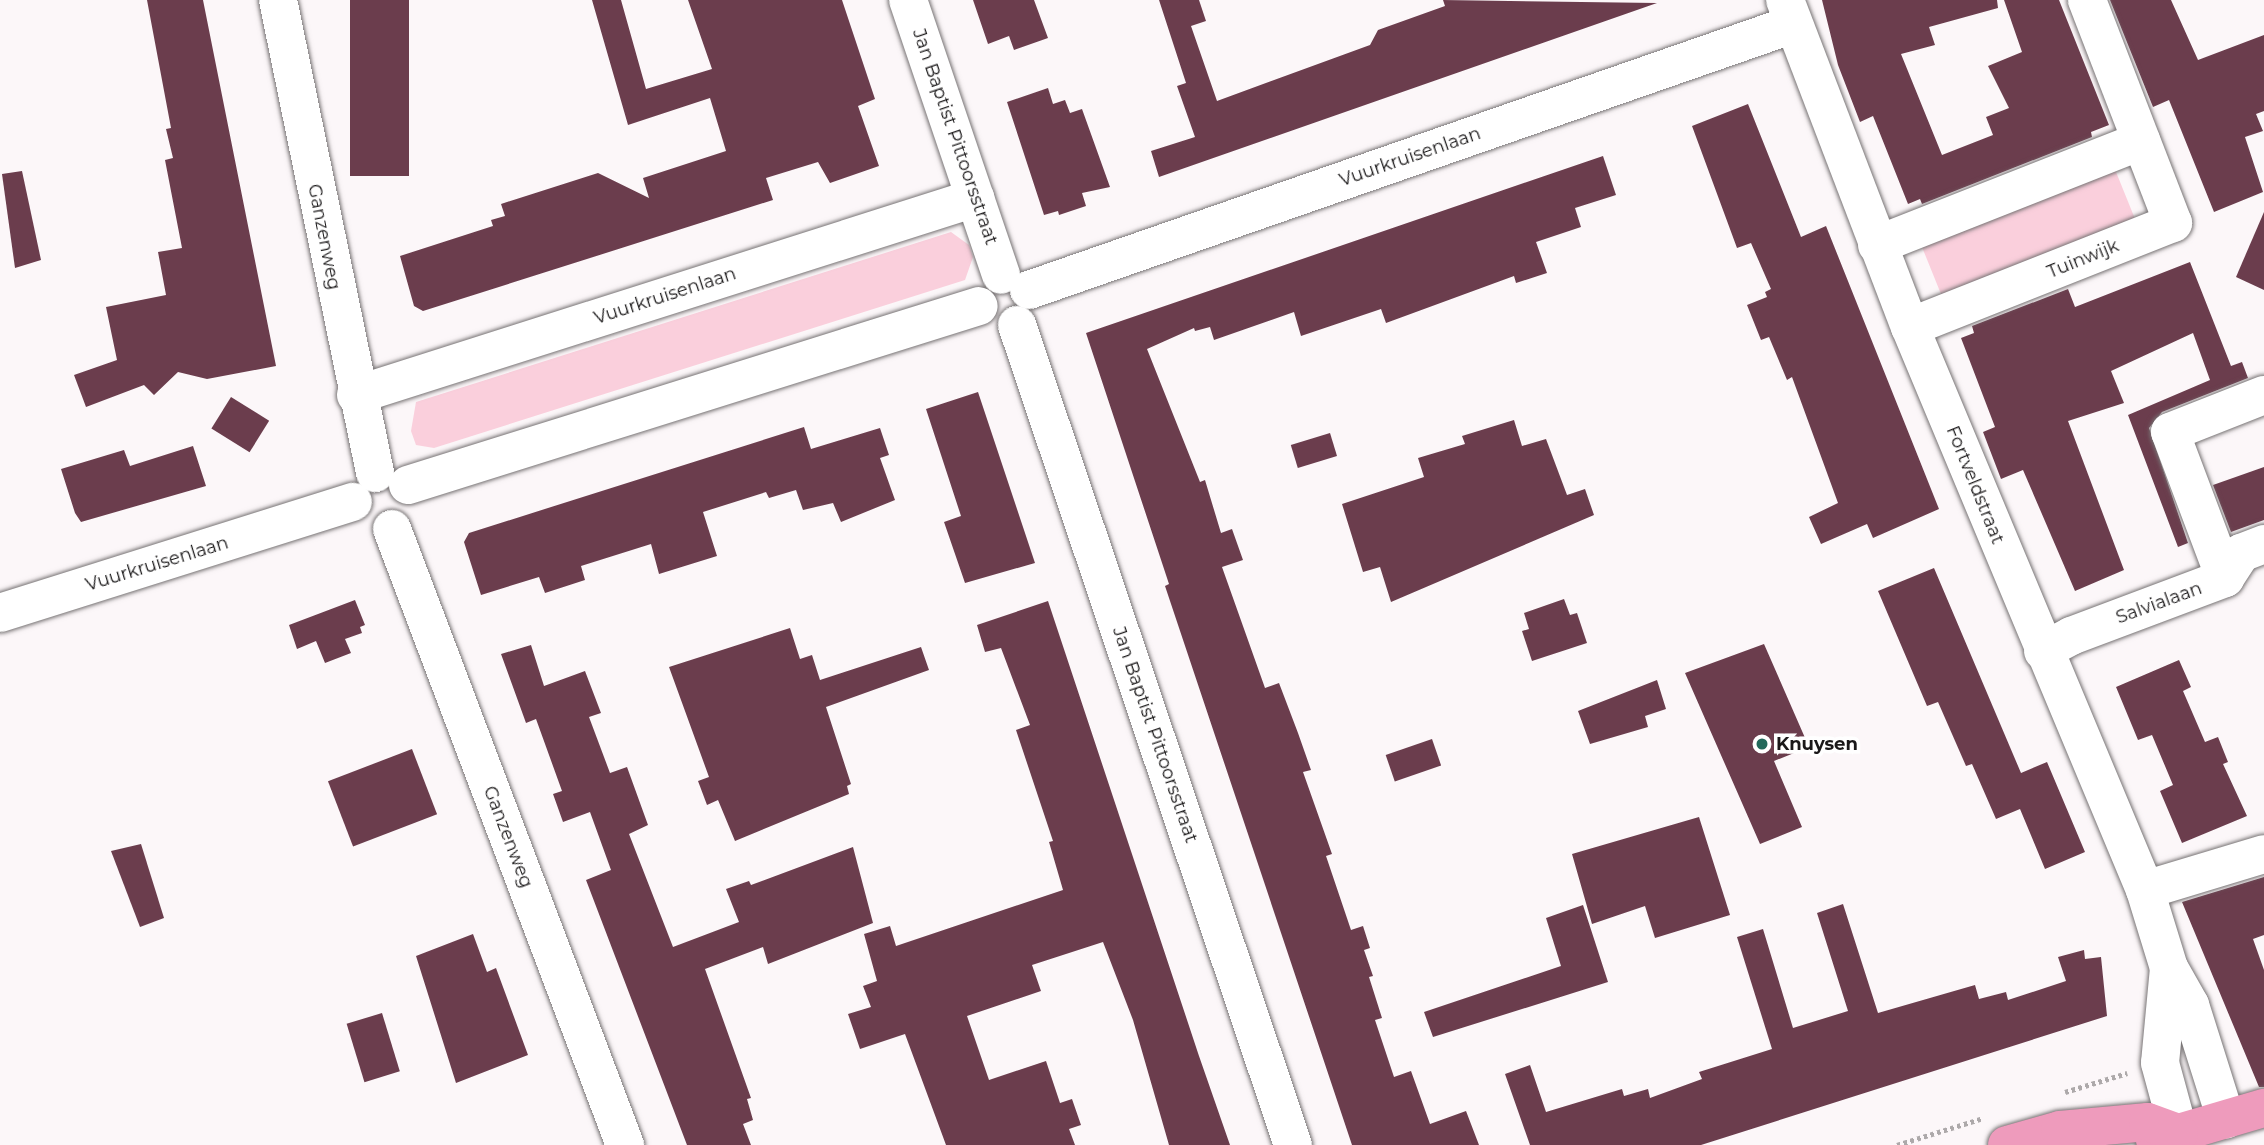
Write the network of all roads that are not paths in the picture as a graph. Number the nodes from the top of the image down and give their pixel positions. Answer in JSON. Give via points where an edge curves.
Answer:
{"nodes":[{"id":1,"x":278,"y":0,"type":"edge"},
{"id":2,"x":908,"y":0,"type":"edge"},
{"id":3,"x":2087,"y":0,"type":"edge"},
{"id":4,"x":1788,"y":12,"type":"edge"},
{"id":5,"x":2141,"y":141,"type":"junction"},
{"id":6,"x":975,"y":198,"type":"junction"},
{"id":7,"x":1877,"y":245,"type":"junction"},
{"id":8,"x":1016,"y":297,"type":"junction"},
{"id":9,"x":1910,"y":327,"type":"junction"},
{"id":10,"x":356,"y":394,"type":"junction"},
{"id":11,"x":2264,"y":395,"type":"edge"},
{"id":12,"x":379,"y":487,"type":"junction"},
{"id":13,"x":2264,"y":544,"type":"edge"},
{"id":14,"x":2225,"y":578,"type":"junction"},
{"id":15,"x":0,"y":614,"type":"edge"},
{"id":16,"x":2043,"y":651,"type":"junction"},
{"id":17,"x":2264,"y":854,"type":"edge"},
{"id":18,"x":2145,"y":890,"type":"junction"},
{"id":19,"x":2169,"y":968,"type":"junction"},
{"id":20,"x":2264,"y":1108,"type":"edge"},
{"id":21,"x":2226,"y":1119,"type":"junction"},
{"id":22,"x":2179,"y":1133,"type":"junction"},
{"id":23,"x":625,"y":1145,"type":"edge"},
{"id":24,"x":1293,"y":1145,"type":"edge"},
{"id":25,"x":2007,"y":1145,"type":"edge"},
{"id":26,"x":2141,"y":1145,"type":"edge"}],
"edges":[{"from":1,"to":10,"type":"street","name":"Ganzenweg"},
{"from":2,"to":6,"type":"street","name":"Jan Baptist Pittoorsstraat"},
{"from":3,"to":5,"type":"street","name":"Tuinwijk"},
{"from":4,"to":7,"type":"street","name":"Fortveldstraat"},
{"from":4,"to":8,"type":"street","name":"Vuurkruisenlaan"},
{"from":5,"to":7,"type":"street"},
{"from":5,"to":9,"type":"street","name":"Tuinwijk","via":[[2173,223]]},
{"from":6,"to":8,"type":"street","name":"Jan Baptist Pittoorsstraat"},
{"from":6,"to":10,"type":"street","name":"Vuurkruisenlaan"},
{"from":7,"to":9,"type":"street","name":"Fortveldstraat"},
{"from":8,"to":12,"type":"street","name":"Vuurkruisenlaan","via":[[981,289],[979,306]]},
{"from":8,"to":24,"type":"street","name":"Jan Baptist Pittoorsstraat"},
{"from":9,"to":16,"type":"street","name":"Fortveldstraat"},
{"from":10,"to":12,"type":"street","name":"Ganzenweg"},
{"from":11,"to":14,"type":"street","via":[[2170,432]]},
{"from":12,"to":15,"type":"street","name":"Vuurkruisenlaan"},
{"from":12,"to":23,"type":"street","name":"Ganzenweg","via":[[362,522],[371,528],[392,529]]},
{"from":13,"to":14,"type":"street","name":"Salvialaan","via":[[2241,553]]},
{"from":14,"to":16,"type":"street","name":"Salvialaan"},
{"from":16,"to":18,"type":"street","name":"Fortveldstraat"},
{"from":17,"to":18,"type":"street"},
{"from":18,"to":19,"type":"street","name":"Fortveldstraat"},
{"from":19,"to":21,"type":"street","name":"Fortveldstraat","via":[[2190,1005]]},
{"from":19,"to":22,"type":"street","name":"Fortveldstraat","via":[[2160,1063]]},
{"from":20,"to":21,"type":"main road"},
{"from":21,"to":22,"type":"main road"},
{"from":22,"to":25,"type":"main road","via":[[2148,1122],[2060,1130]]},
{"from":22,"to":26,"type":"main road"}]}
